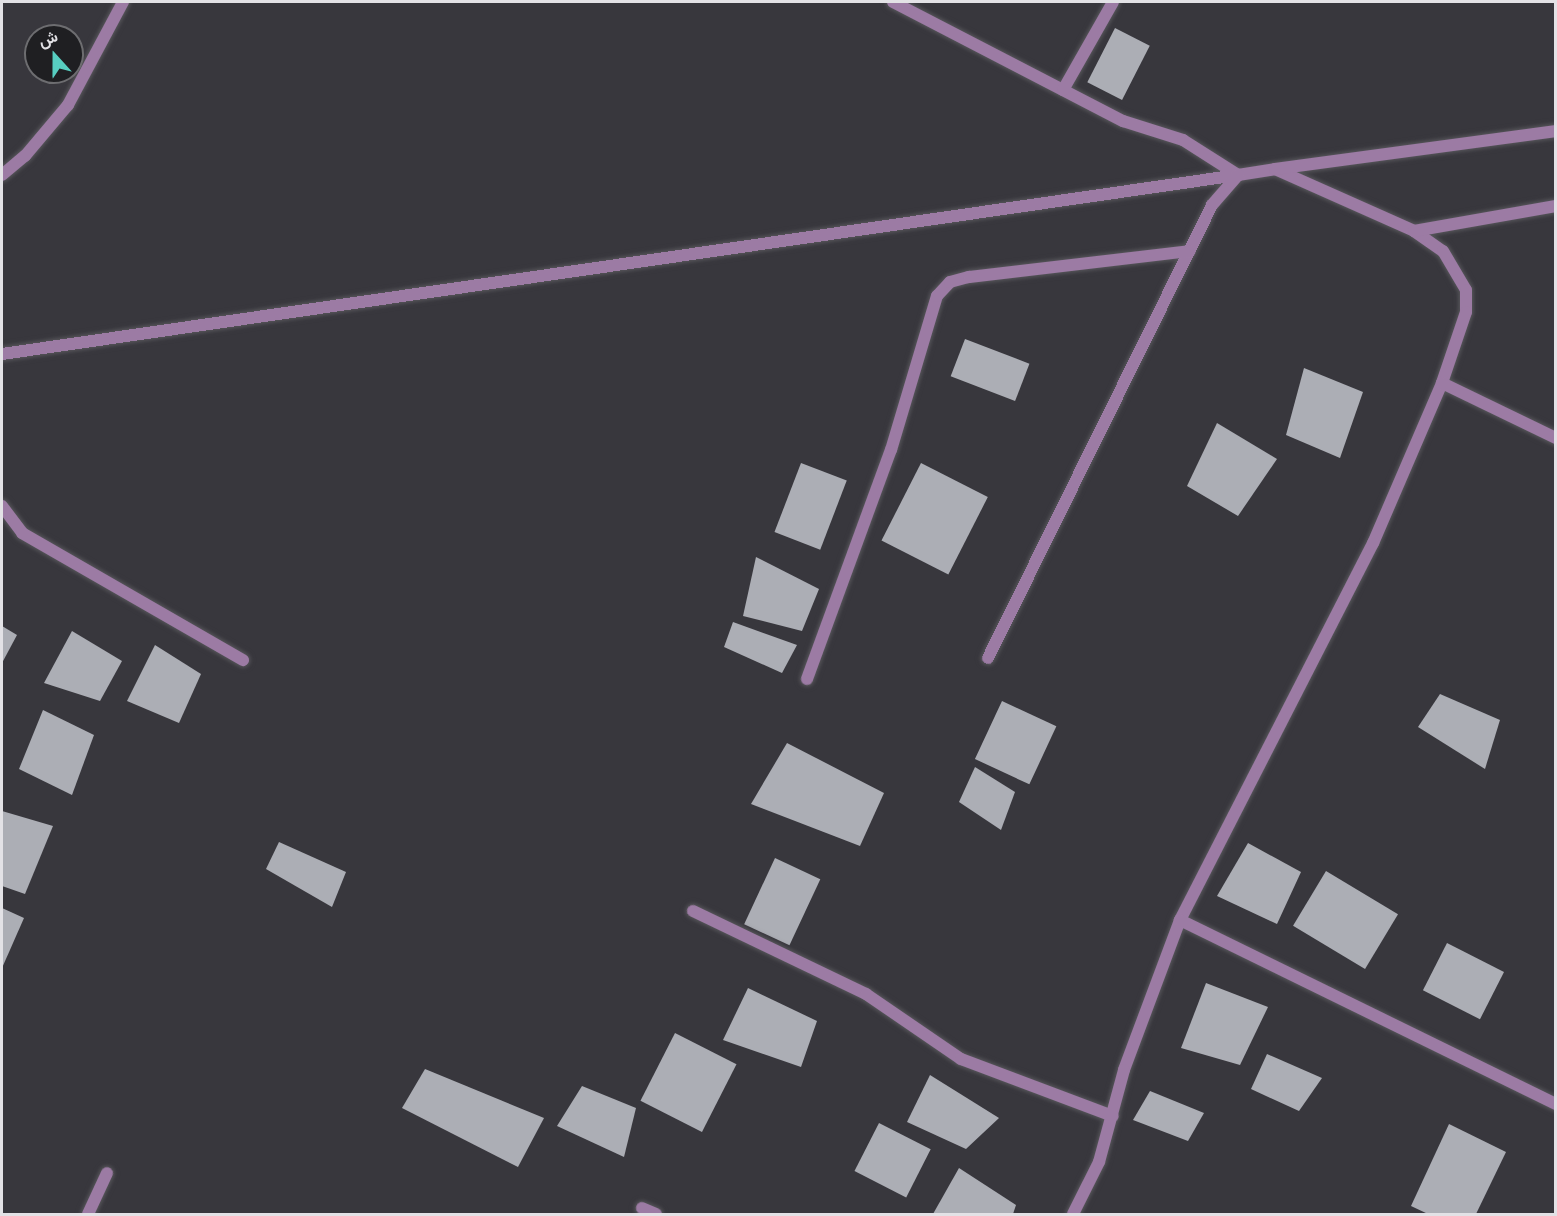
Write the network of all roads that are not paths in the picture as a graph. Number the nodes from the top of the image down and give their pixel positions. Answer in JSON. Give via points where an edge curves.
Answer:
{"nodes":[{"id":1,"x":123,"y":2,"type":"edge"},
{"id":2,"x":893,"y":2,"type":"edge"},
{"id":3,"x":1113,"y":2,"type":"edge"},
{"id":4,"x":1063,"y":90,"type":"junction"},
{"id":5,"x":1556,"y":131,"type":"edge"},
{"id":6,"x":1275,"y":169,"type":"junction"},
{"id":7,"x":2,"y":175,"type":"edge"},
{"id":8,"x":1238,"y":175,"type":"junction"},
{"id":9,"x":1556,"y":206,"type":"edge"},
{"id":10,"x":1414,"y":231,"type":"junction"},
{"id":11,"x":1189,"y":251,"type":"junction"},
{"id":12,"x":2,"y":354,"type":"edge"},
{"id":13,"x":1442,"y":383,"type":"junction"},
{"id":14,"x":1556,"y":438,"type":"edge"},
{"id":15,"x":2,"y":506,"type":"edge"},
{"id":16,"x":988,"y":658,"type":"dead end"},
{"id":17,"x":243,"y":660,"type":"dead end"},
{"id":18,"x":807,"y":679,"type":"dead end"},
{"id":19,"x":693,"y":911,"type":"dead end"},
{"id":20,"x":1180,"y":920,"type":"junction"},
{"id":21,"x":1556,"y":1104,"type":"edge"},
{"id":22,"x":1113,"y":1116,"type":"junction"},
{"id":23,"x":107,"y":1173,"type":"dead end"},
{"id":24,"x":642,"y":1209,"type":"dead end"},
{"id":25,"x":88,"y":1215,"type":"edge"},
{"id":26,"x":656,"y":1215,"type":"edge"},
{"id":27,"x":1073,"y":1215,"type":"edge"}],
"edges":[{"from":1,"to":7,"type":"street","via":[[69,105],[26,156]]},
{"from":2,"to":4,"type":"street"},
{"from":3,"to":4,"type":"street"},
{"from":4,"to":8,"type":"street","via":[[1123,121],[1183,140]]},
{"from":5,"to":6,"type":"street"},
{"from":6,"to":8,"type":"street"},
{"from":6,"to":10,"type":"street"},
{"from":8,"to":11,"type":"street","via":[[1212,205]]},
{"from":8,"to":12,"type":"street"},
{"from":9,"to":10,"type":"street"},
{"from":10,"to":13,"type":"street","via":[[1443,251],[1466,290],[1466,312]]},
{"from":11,"to":16,"type":"street"},
{"from":11,"to":18,"type":"street","via":[[969,277],[950,282],[937,296],[891,450]]},
{"from":13,"to":14,"type":"street"},
{"from":13,"to":20,"type":"street","via":[[1373,543]]},
{"from":15,"to":17,"type":"street","via":[[22,533]]},
{"from":19,"to":22,"type":"street","via":[[866,994],[961,1059]]},
{"from":20,"to":21,"type":"street"},
{"from":20,"to":22,"type":"street","via":[[1124,1070]]},
{"from":22,"to":27,"type":"street"},
{"from":23,"to":25,"type":"street"},
{"from":24,"to":26,"type":"street"}]}
